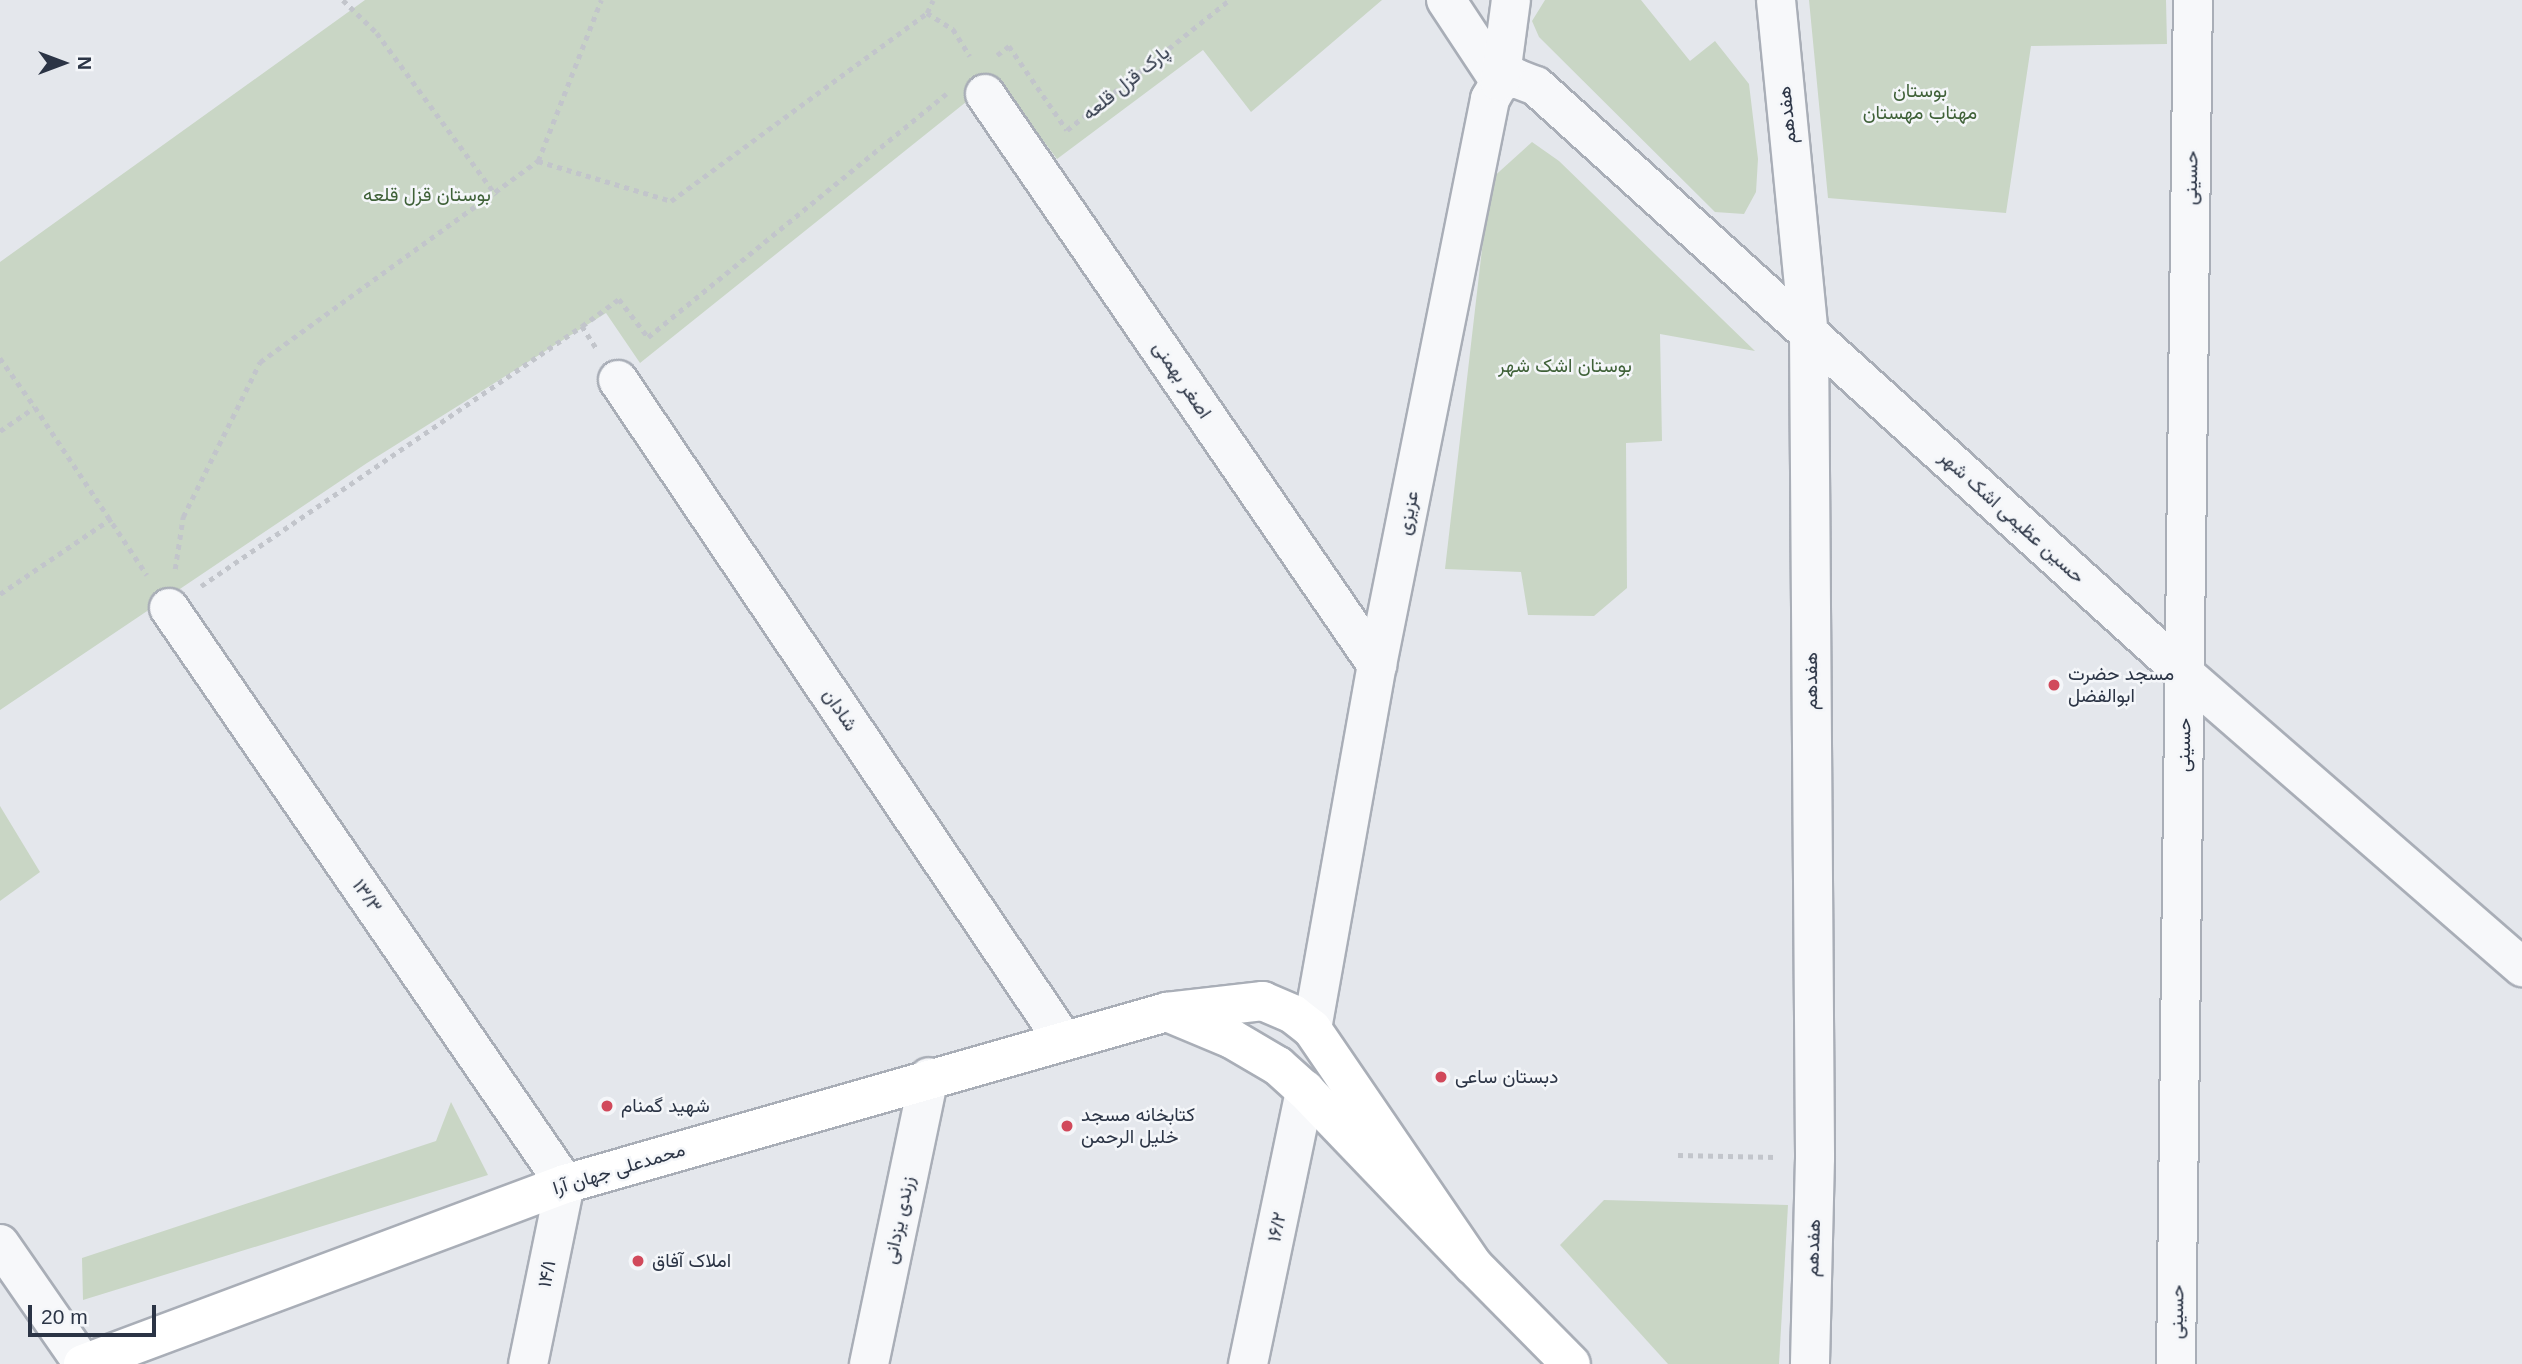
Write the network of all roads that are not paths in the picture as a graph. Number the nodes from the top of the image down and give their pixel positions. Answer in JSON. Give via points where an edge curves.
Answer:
{"nodes":[{"id":1,"x":1446,"y":0,"type":"edge"},
{"id":2,"x":1511,"y":0,"type":"edge"},
{"id":3,"x":1776,"y":0,"type":"edge"},
{"id":4,"x":2193,"y":0,"type":"edge"},
{"id":5,"x":976,"y":77,"type":"road end"},
{"id":6,"x":1500,"y":82,"type":"junction"},
{"id":7,"x":1809,"y":334,"type":"junction"},
{"id":8,"x":618,"y":380,"type":"road end"},
{"id":9,"x":169,"y":608,"type":"road end"},
{"id":10,"x":1377,"y":666,"type":"junction"},
{"id":11,"x":2185,"y":674,"type":"junction"},
{"id":12,"x":2522,"y":967,"type":"edge"},
{"id":13,"x":1167,"y":1012,"type":"junction"},
{"id":14,"x":1312,"y":1029,"type":"junction"},
{"id":15,"x":1063,"y":1040,"type":"junction"},
{"id":16,"x":929,"y":1077,"type":"junction"},
{"id":17,"x":1305,"y":1090,"type":"junction"},
{"id":18,"x":565,"y":1184,"type":"junction"},
{"id":19,"x":0,"y":1244,"type":"edge"},
{"id":20,"x":1473,"y":1265,"type":"junction"},
{"id":21,"x":83,"y":1364,"type":"edge"},
{"id":22,"x":528,"y":1364,"type":"edge"},
{"id":23,"x":869,"y":1364,"type":"edge"},
{"id":24,"x":1248,"y":1364,"type":"edge"},
{"id":25,"x":1571,"y":1364,"type":"edge"},
{"id":26,"x":1810,"y":1364,"type":"edge"},
{"id":27,"x":2176,"y":1364,"type":"edge"}],
"edges":[{"from":1,"to":6,"type":"street"},
{"from":2,"to":6,"type":"street","name":"عزیزی"},
{"from":3,"to":7,"type":"street","name":"هفدهم"},
{"from":4,"to":11,"type":"street","name":"حسینی"},
{"from":5,"to":10,"type":"street","name":"اصغر بهمنی"},
{"from":6,"to":7,"type":"street","name":"حسین عظیمی اشک شهر","via":[[1515,78],[1536,86]]},
{"from":6,"to":10,"type":"street","name":"عزیزی","via":[[1490,99]]},
{"from":7,"to":11,"type":"street","name":"حسین عظیمی اشک شهر"},
{"from":7,"to":26,"type":"street","name":"هفدهم","via":[[1815,1158]]},
{"from":8,"to":15,"type":"street","name":"شادان"},
{"from":9,"to":18,"type":"street","name":"۱۳/۳"},
{"from":10,"to":14,"type":"street","name":"عزیزی"},
{"from":11,"to":12,"type":"street","name":"حسین عظیمی اشک شهر"},
{"from":11,"to":27,"type":"street","name":"حسینی"},
{"from":13,"to":14,"type":"main road","name":"محمدعلی جهان آرا","via":[[1263,1001],[1279,1006]]},
{"from":13,"to":15,"type":"main road","name":"محمدعلی جهان آرا"},
{"from":13,"to":17,"type":"main road","via":[[1254,1050]]},
{"from":14,"to":20,"type":"main road"},
{"from":15,"to":16,"type":"main road","name":"محمدعلی جهان آرا"},
{"from":16,"to":18,"type":"main road","name":"محمدعلی جهان آرا"},
{"from":16,"to":23,"type":"street","name":"زرندی یزدانی"},
{"from":17,"to":20,"type":"main road"},
{"from":17,"to":24,"type":"street","name":"۱۶/۲"},
{"from":18,"to":21,"type":"main road","name":"محمدعلی جهان آرا"},
{"from":18,"to":22,"type":"street","name":"۱۴/۱"},
{"from":19,"to":21,"type":"street"},
{"from":20,"to":25,"type":"main road"}]}
